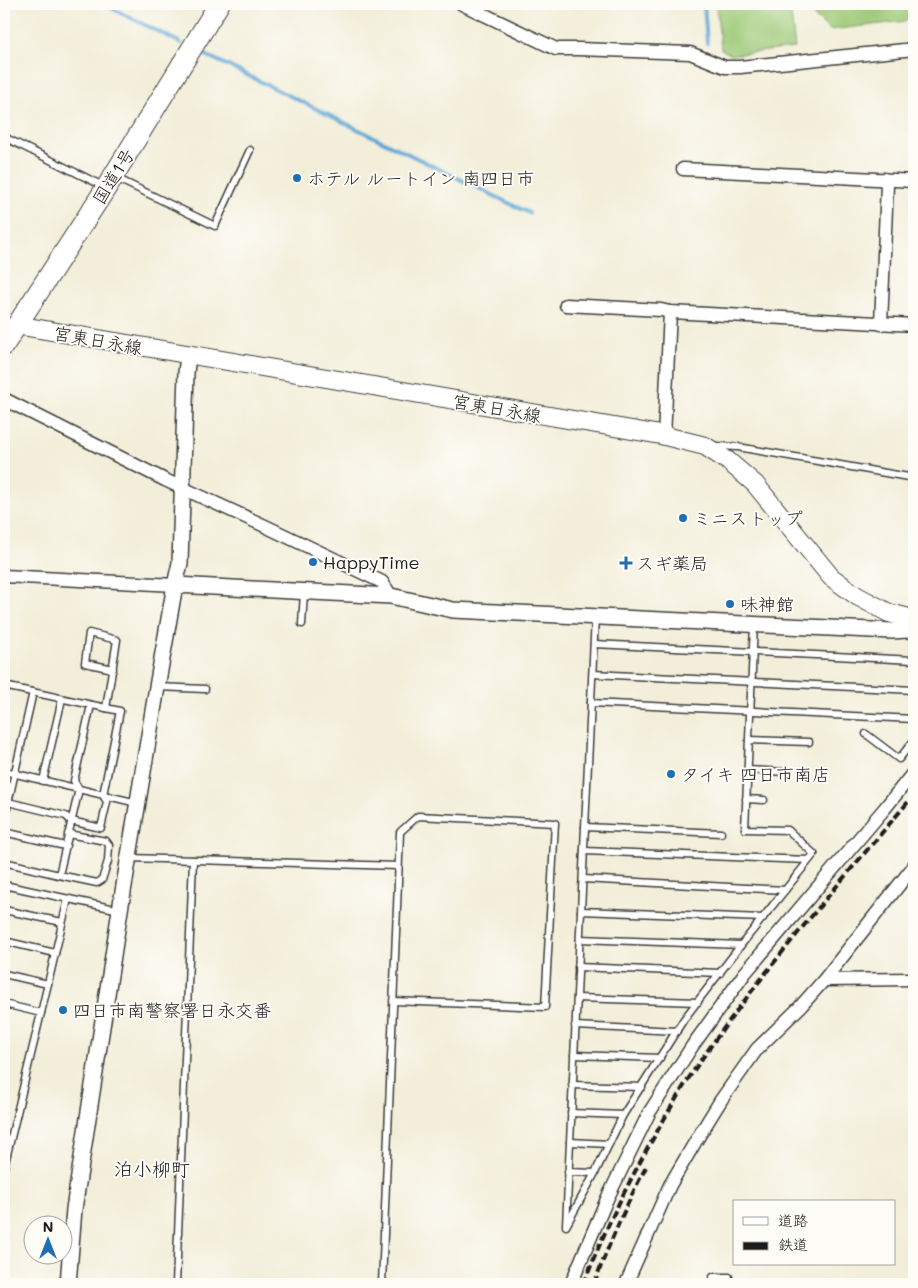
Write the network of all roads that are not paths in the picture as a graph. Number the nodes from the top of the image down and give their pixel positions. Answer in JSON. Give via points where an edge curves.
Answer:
{"nodes":[{"id":1,"x":219,"y":4,"type":"edge"},
{"id":2,"x":462,"y":4,"type":"edge"},
{"id":3,"x":914,"y":48,"type":"edge"},
{"id":4,"x":4,"y":138,"type":"edge"},
{"id":5,"x":250,"y":150,"type":"dead end"},
{"id":6,"x":683,"y":169,"type":"dead end"},
{"id":7,"x":884,"y":179,"type":"junction"},
{"id":8,"x":914,"y":181,"type":"edge"},
{"id":9,"x":109,"y":182,"type":"junction"},
{"id":10,"x":566,"y":305,"type":"dead end"},
{"id":11,"x":670,"y":312,"type":"junction"},
{"id":12,"x":881,"y":324,"type":"junction"},
{"id":13,"x":16,"y":325,"type":"junction"},
{"id":14,"x":914,"y":325,"type":"edge"},
{"id":15,"x":4,"y":346,"type":"edge"},
{"id":16,"x":188,"y":355,"type":"junction"},
{"id":17,"x":4,"y":399,"type":"edge"},
{"id":18,"x":664,"y":437,"type":"junction"},
{"id":19,"x":705,"y":446,"type":"junction"},
{"id":20,"x":914,"y":478,"type":"edge"},
{"id":21,"x":183,"y":487,"type":"junction"},
{"id":22,"x":4,"y":576,"type":"edge"},
{"id":23,"x":175,"y":585,"type":"junction"},
{"id":24,"x":304,"y":592,"type":"junction"},
{"id":25,"x":391,"y":596,"type":"junction"},
{"id":26,"x":595,"y":616,"type":"junction"},
{"id":27,"x":914,"y":619,"type":"edge"},
{"id":28,"x":754,"y":623,"type":"junction"},
{"id":29,"x":302,"y":624,"type":"dead end"},
{"id":30,"x":914,"y":628,"type":"edge"},
{"id":31,"x":594,"y":644,"type":"junction"},
{"id":32,"x":753,"y":652,"type":"junction"},
{"id":33,"x":914,"y":660,"type":"edge"},
{"id":34,"x":113,"y":669,"type":"junction"},
{"id":35,"x":593,"y":674,"type":"junction"},
{"id":36,"x":752,"y":682,"type":"junction"},
{"id":37,"x":4,"y":686,"type":"edge"},
{"id":38,"x":157,"y":686,"type":"junction"},
{"id":39,"x":205,"y":689,"type":"dead end"},
{"id":40,"x":914,"y":690,"type":"edge"},
{"id":41,"x":33,"y":692,"type":"junction"},
{"id":42,"x":62,"y":699,"type":"junction"},
{"id":43,"x":591,"y":704,"type":"junction"},
{"id":44,"x":91,"y":705,"type":"junction"},
{"id":45,"x":106,"y":708,"type":"junction"},
{"id":46,"x":750,"y":711,"type":"junction"},
{"id":47,"x":914,"y":719,"type":"edge"},
{"id":48,"x":866,"y":734,"type":"dead end"},
{"id":49,"x":749,"y":740,"type":"junction"},
{"id":50,"x":914,"y":740,"type":"edge"},
{"id":51,"x":809,"y":742,"type":"dead end"},
{"id":52,"x":748,"y":770,"type":"junction"},
{"id":53,"x":4,"y":771,"type":"edge"},
{"id":54,"x":786,"y":772,"type":"dead end"},
{"id":55,"x":914,"y":772,"type":"edge"},
{"id":56,"x":14,"y":774,"type":"junction"},
{"id":57,"x":43,"y":781,"type":"junction"},
{"id":58,"x":79,"y":789,"type":"junction"},
{"id":59,"x":103,"y":795,"type":"junction"},
{"id":60,"x":746,"y":799,"type":"junction"},
{"id":61,"x":764,"y":800,"type":"dead end"},
{"id":62,"x":8,"y":802,"type":"junction"},
{"id":63,"x":138,"y":804,"type":"junction"},
{"id":64,"x":4,"y":821,"type":"edge"},
{"id":65,"x":71,"y":821,"type":"junction"},
{"id":66,"x":585,"y":827,"type":"junction"},
{"id":67,"x":4,"y":832,"type":"edge"},
{"id":68,"x":721,"y":833,"type":"dead end"},
{"id":69,"x":68,"y":834,"type":"junction"},
{"id":70,"x":65,"y":846,"type":"junction"},
{"id":71,"x":584,"y":851,"type":"junction"},
{"id":72,"x":129,"y":858,"type":"junction"},
{"id":73,"x":192,"y":860,"type":"junction"},
{"id":74,"x":809,"y":860,"type":"junction"},
{"id":75,"x":4,"y":862,"type":"edge"},
{"id":76,"x":398,"y":866,"type":"junction"},
{"id":77,"x":914,"y":866,"type":"edge"},
{"id":78,"x":59,"y":876,"type":"junction"},
{"id":79,"x":583,"y":879,"type":"junction"},
{"id":80,"x":4,"y":885,"type":"edge"},
{"id":81,"x":785,"y":890,"type":"junction"},
{"id":82,"x":68,"y":899,"type":"junction"},
{"id":83,"x":4,"y":910,"type":"edge"},
{"id":84,"x":120,"y":910,"type":"junction"},
{"id":85,"x":581,"y":911,"type":"junction"},
{"id":86,"x":763,"y":918,"type":"junction"},
{"id":87,"x":62,"y":922,"type":"junction"},
{"id":88,"x":580,"y":939,"type":"junction"},
{"id":89,"x":4,"y":942,"type":"edge"},
{"id":90,"x":741,"y":946,"type":"junction"},
{"id":91,"x":55,"y":953,"type":"junction"},
{"id":92,"x":578,"y":967,"type":"junction"},
{"id":93,"x":720,"y":973,"type":"junction"},
{"id":94,"x":4,"y":974,"type":"edge"},
{"id":95,"x":914,"y":978,"type":"edge"},
{"id":96,"x":824,"y":980,"type":"junction"},
{"id":97,"x":48,"y":984,"type":"junction"},
{"id":98,"x":577,"y":998,"type":"junction"},
{"id":99,"x":393,"y":1002,"type":"junction"},
{"id":100,"x":698,"y":1002,"type":"junction"},
{"id":101,"x":4,"y":1004,"type":"edge"},
{"id":102,"x":41,"y":1013,"type":"junction"},
{"id":103,"x":575,"y":1026,"type":"junction"},
{"id":104,"x":677,"y":1031,"type":"junction"},
{"id":105,"x":574,"y":1055,"type":"junction"},
{"id":106,"x":660,"y":1058,"type":"junction"},
{"id":107,"x":572,"y":1085,"type":"junction"},
{"id":108,"x":642,"y":1087,"type":"junction"},
{"id":109,"x":571,"y":1113,"type":"junction"},
{"id":110,"x":623,"y":1115,"type":"junction"},
{"id":111,"x":570,"y":1142,"type":"junction"},
{"id":112,"x":610,"y":1144,"type":"junction"},
{"id":113,"x":4,"y":1167,"type":"edge"},
{"id":114,"x":568,"y":1172,"type":"junction"},
{"id":115,"x":595,"y":1173,"type":"junction"},
{"id":116,"x":713,"y":1277,"type":"dead end"},
{"id":117,"x":68,"y":1284,"type":"edge"},
{"id":118,"x":176,"y":1284,"type":"edge"},
{"id":119,"x":382,"y":1284,"type":"edge"},
{"id":120,"x":570,"y":1284,"type":"edge"},
{"id":121,"x":626,"y":1284,"type":"edge"},
{"id":122,"x":729,"y":1284,"type":"edge"}],
"edges":[{"from":1,"to":9,"type":"highway","name":"国道1号"},
{"from":2,"to":3,"type":"street","via":[[556,49],[690,53],[725,67]]},
{"from":4,"to":9,"type":"lane"},
{"from":5,"to":9,"type":"lane","via":[[215,226]]},
{"from":6,"to":7,"type":"street"},
{"from":7,"to":8,"type":"street"},
{"from":7,"to":12,"type":"street","via":[[887,185]]},
{"from":9,"to":13,"type":"highway","name":"国道1号"},
{"from":10,"to":11,"type":"street"},
{"from":11,"to":12,"type":"street"},
{"from":11,"to":18,"type":"street"},
{"from":12,"to":14,"type":"street"},
{"from":13,"to":15,"type":"highway","name":"国道1号"},
{"from":13,"to":16,"type":"main road","name":"宮東日永線"},
{"from":16,"to":18,"type":"main road","name":"宮東日永線"},
{"from":16,"to":21,"type":"street"},
{"from":17,"to":21,"type":"street"},
{"from":18,"to":19,"type":"main road","name":"宮東日永線"},
{"from":19,"to":20,"type":"lane","via":[[738,448]]},
{"from":19,"to":27,"type":"main road","name":"宮東日永線","via":[[755,484],[832,577],[857,596],[889,613]]},
{"from":21,"to":23,"type":"street","via":[[180,563]]},
{"from":21,"to":25,"type":"street","via":[[382,582]]},
{"from":22,"to":23,"type":"street"},
{"from":23,"to":24,"type":"street"},
{"from":23,"to":38,"type":"street"},
{"from":24,"to":25,"type":"street"},
{"from":24,"to":29,"type":"lane"},
{"from":25,"to":26,"type":"street","via":[[453,610]]},
{"from":26,"to":28,"type":"street"},
{"from":26,"to":31,"type":"lane"},
{"from":28,"to":30,"type":"street","via":[[892,630]]},
{"from":28,"to":32,"type":"lane"},
{"from":31,"to":32,"type":"lane"},
{"from":31,"to":35,"type":"lane"},
{"from":32,"to":33,"type":"lane"},
{"from":32,"to":36,"type":"lane"},
{"from":34,"to":34,"type":"lane","via":[[118,640],[89,634],[85,663]]},
{"from":34,"to":45,"type":"lane"},
{"from":35,"to":36,"type":"lane"},
{"from":35,"to":43,"type":"lane"},
{"from":36,"to":40,"type":"lane"},
{"from":36,"to":46,"type":"lane"},
{"from":37,"to":41,"type":"lane"},
{"from":38,"to":39,"type":"lane"},
{"from":38,"to":63,"type":"street"},
{"from":41,"to":42,"type":"lane"},
{"from":41,"to":56,"type":"lane"},
{"from":42,"to":44,"type":"lane"},
{"from":42,"to":57,"type":"lane"},
{"from":43,"to":46,"type":"lane"},
{"from":43,"to":66,"type":"lane"},
{"from":44,"to":45,"type":"lane"},
{"from":44,"to":58,"type":"lane","via":[[74,781]]},
{"from":45,"to":59,"type":"lane","via":[[120,711]]},
{"from":46,"to":47,"type":"lane"},
{"from":46,"to":49,"type":"lane"},
{"from":48,"to":50,"type":"lane","via":[[898,759]]},
{"from":49,"to":51,"type":"lane"},
{"from":49,"to":52,"type":"lane"},
{"from":52,"to":54,"type":"lane"},
{"from":52,"to":60,"type":"lane"},
{"from":53,"to":56,"type":"lane"},
{"from":55,"to":120,"type":"street","via":[[745,973],[693,1045],[649,1113],[606,1199]]},
{"from":56,"to":57,"type":"lane"},
{"from":56,"to":62,"type":"lane"},
{"from":57,"to":58,"type":"lane"},
{"from":58,"to":59,"type":"lane"},
{"from":58,"to":65,"type":"lane"},
{"from":59,"to":63,"type":"lane"},
{"from":59,"to":65,"type":"lane","via":[[107,802],[101,828]]},
{"from":60,"to":61,"type":"lane"},
{"from":60,"to":74,"type":"lane","via":[[745,829],[788,830],[814,854]]},
{"from":62,"to":64,"type":"lane"},
{"from":62,"to":65,"type":"lane","via":[[66,816]]},
{"from":63,"to":72,"type":"street"},
{"from":65,"to":69,"type":"lane"},
{"from":66,"to":68,"type":"lane"},
{"from":66,"to":71,"type":"lane"},
{"from":67,"to":70,"type":"lane"},
{"from":69,"to":70,"type":"lane"},
{"from":69,"to":78,"type":"lane","via":[[106,841],[109,845],[108,861],[102,880],[97,883]]},
{"from":70,"to":78,"type":"lane"},
{"from":71,"to":74,"type":"lane"},
{"from":71,"to":79,"type":"lane"},
{"from":72,"to":73,"type":"lane"},
{"from":72,"to":84,"type":"street"},
{"from":73,"to":76,"type":"lane"},
{"from":73,"to":118,"type":"lane"},
{"from":74,"to":81,"type":"lane"},
{"from":75,"to":78,"type":"lane"},
{"from":76,"to":99,"type":"lane"},
{"from":76,"to":99,"type":"lane","via":[[400,832],[418,816],[555,823],[545,1007]]},
{"from":77,"to":96,"type":"street"},
{"from":79,"to":81,"type":"lane"},
{"from":79,"to":85,"type":"lane"},
{"from":80,"to":82,"type":"lane"},
{"from":81,"to":86,"type":"lane"},
{"from":82,"to":84,"type":"lane"},
{"from":82,"to":87,"type":"lane"},
{"from":83,"to":87,"type":"lane"},
{"from":84,"to":117,"type":"street","via":[[74,1209]]},
{"from":85,"to":86,"type":"lane"},
{"from":85,"to":88,"type":"lane"},
{"from":86,"to":90,"type":"lane"},
{"from":87,"to":91,"type":"lane"},
{"from":88,"to":90,"type":"lane"},
{"from":88,"to":92,"type":"lane"},
{"from":89,"to":91,"type":"lane"},
{"from":90,"to":93,"type":"lane"},
{"from":91,"to":97,"type":"lane"},
{"from":92,"to":93,"type":"lane"},
{"from":92,"to":98,"type":"lane"},
{"from":93,"to":100,"type":"lane"},
{"from":94,"to":97,"type":"lane"},
{"from":95,"to":96,"type":"street"},
{"from":96,"to":121,"type":"street","via":[[758,1049],[722,1100],[670,1185]]},
{"from":97,"to":102,"type":"lane"},
{"from":98,"to":100,"type":"lane"},
{"from":98,"to":103,"type":"lane"},
{"from":99,"to":119,"type":"lane"},
{"from":100,"to":104,"type":"lane"},
{"from":101,"to":102,"type":"lane"},
{"from":102,"to":113,"type":"lane"},
{"from":103,"to":104,"type":"lane"},
{"from":103,"to":105,"type":"lane"},
{"from":104,"to":106,"type":"lane"},
{"from":105,"to":106,"type":"lane"},
{"from":105,"to":107,"type":"lane"},
{"from":106,"to":108,"type":"lane"},
{"from":107,"to":108,"type":"lane"},
{"from":107,"to":109,"type":"lane"},
{"from":108,"to":110,"type":"lane"},
{"from":109,"to":110,"type":"lane"},
{"from":109,"to":111,"type":"lane"},
{"from":110,"to":112,"type":"lane"},
{"from":111,"to":112,"type":"lane"},
{"from":111,"to":114,"type":"lane"},
{"from":112,"to":115,"type":"lane"},
{"from":114,"to":115,"type":"lane"},
{"from":114,"to":115,"type":"lane","via":[[566,1226]]},
{"from":116,"to":122,"type":"lane","via":[[729,1277]]}]}
